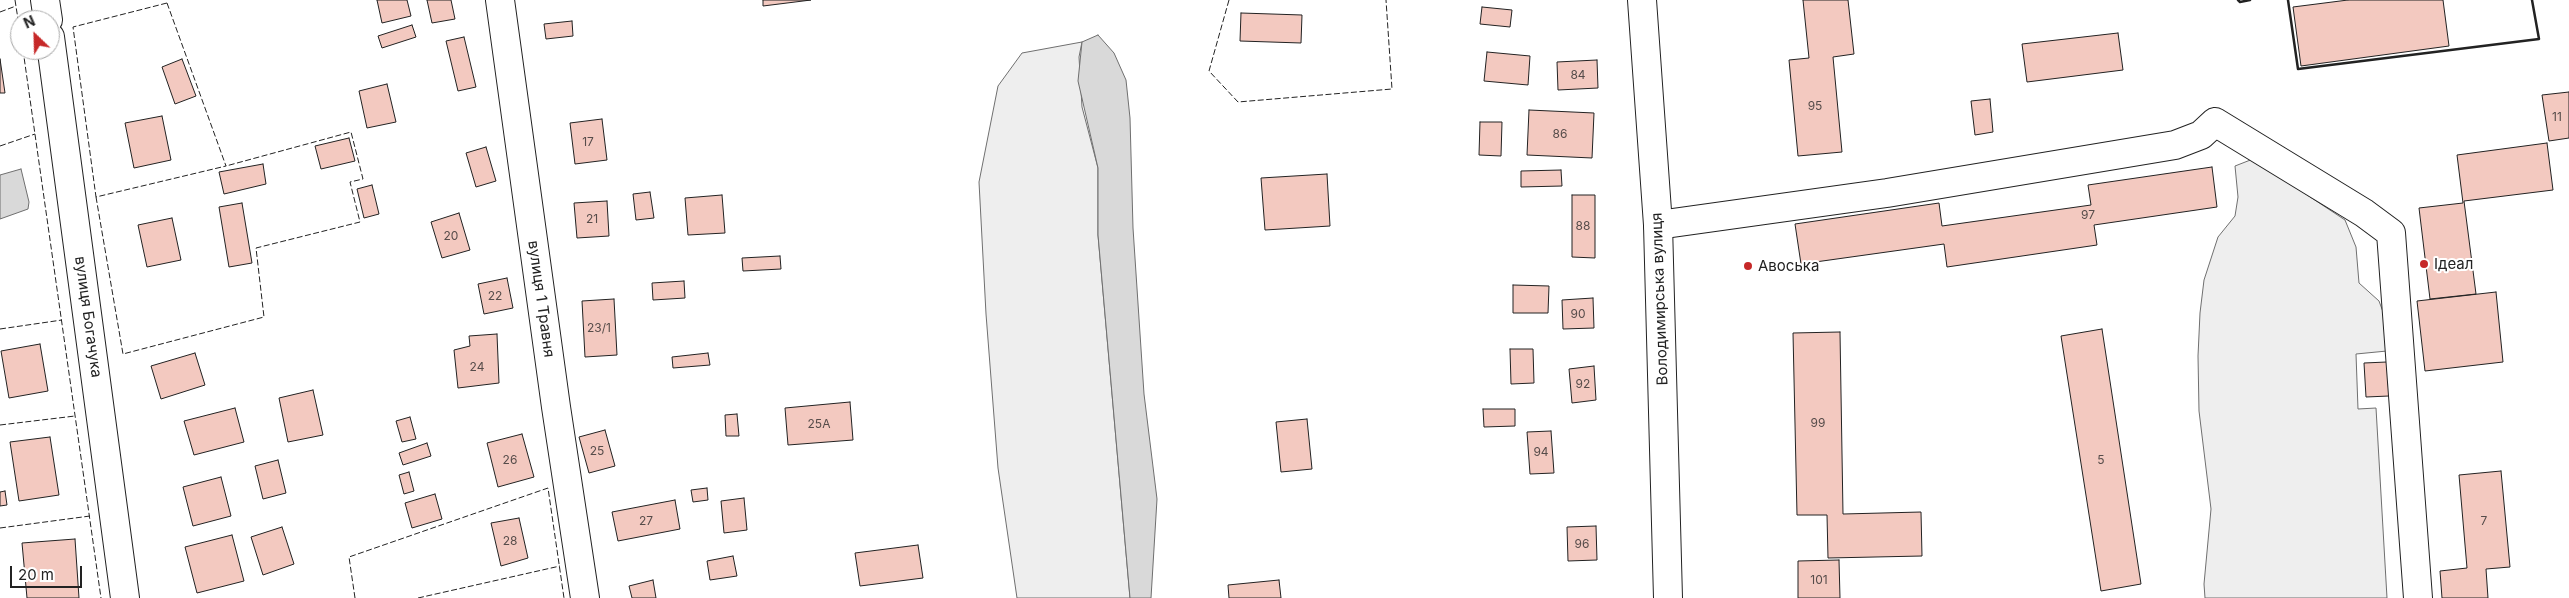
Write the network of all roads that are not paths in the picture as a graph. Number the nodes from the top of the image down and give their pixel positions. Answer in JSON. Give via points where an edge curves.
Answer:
{"nodes":[{"id":1,"x":500,"y":0,"type":"edge"},
{"id":2,"x":1642,"y":0,"type":"edge"},
{"id":3,"x":53,"y":60,"type":"edge"},
{"id":4,"x":1658,"y":225,"type":"junction"},
{"id":5,"x":124,"y":598,"type":"edge"},
{"id":6,"x":585,"y":598,"type":"edge"},
{"id":7,"x":1668,"y":598,"type":"edge"},
{"id":8,"x":2418,"y":598,"type":"edge"}],
"edges":[{"from":1,"to":6,"type":"street","name":"вулиця 1 Травня"},
{"from":2,"to":4,"type":"street","name":"Володимирська вулиця"},
{"from":3,"to":5,"type":"street","name":"вулиця Богачука"},
{"from":4,"to":7,"type":"street","name":"Володимирська вулиця"},
{"from":4,"to":8,"type":"street","via":[[1887,194],[2175,145],[2201,135],[2215,122],[2364,213],[2391,233]]}]}
